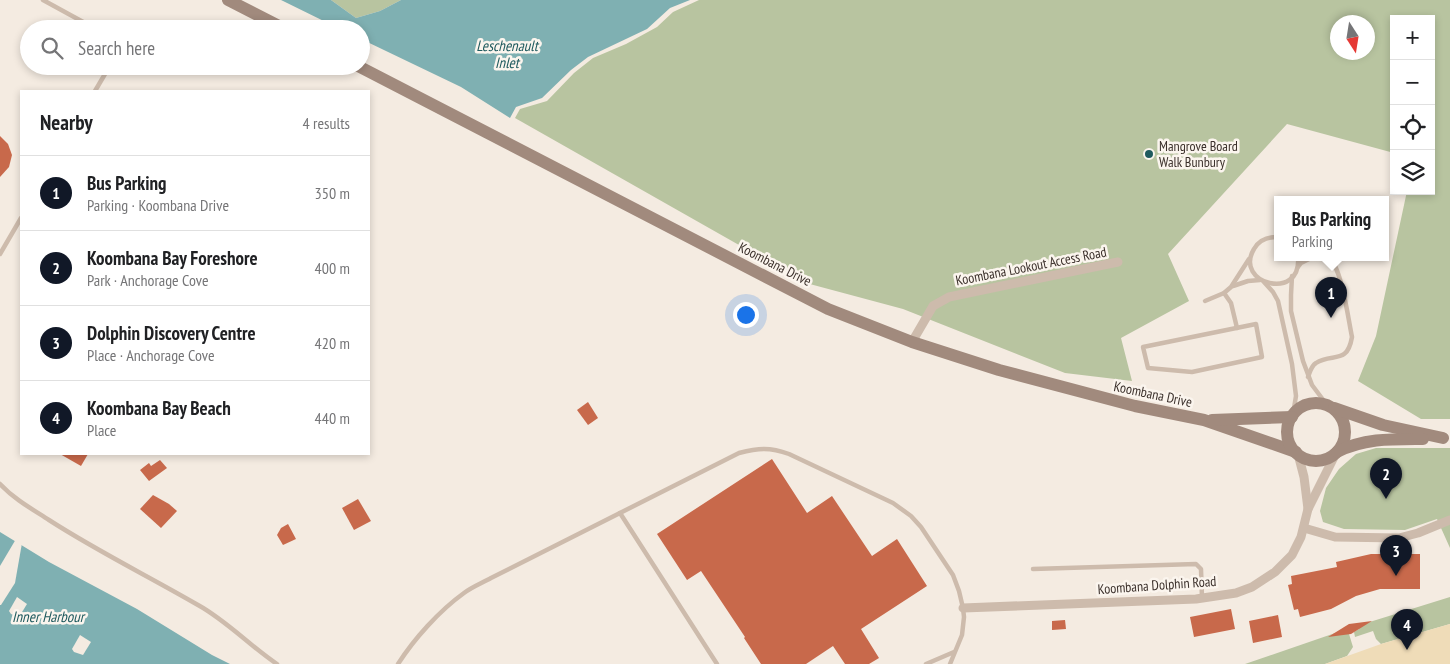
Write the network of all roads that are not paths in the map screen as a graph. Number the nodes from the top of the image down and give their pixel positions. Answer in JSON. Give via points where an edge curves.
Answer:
{"nodes":[{"id":1,"x":43,"y":0,"type":"edge"},
{"id":2,"x":228,"y":0,"type":"edge"},
{"id":3,"x":80,"y":20,"type":"edge"},
{"id":4,"x":267,"y":20,"type":"edge"},
{"id":5,"x":370,"y":72,"type":"edge"},
{"id":6,"x":104,"y":75,"type":"edge"},
{"id":7,"x":96,"y":90,"type":"edge"},
{"id":8,"x":20,"y":220,"type":"edge"},
{"id":9,"x":1274,"y":237,"type":"edge"},
{"id":10,"x":0,"y":254,"type":"edge"},
{"id":11,"x":1251,"y":255,"type":"junction"},
{"id":12,"x":1298,"y":261,"type":"edge"},
{"id":13,"x":1305,"y":261,"type":"edge"},
{"id":14,"x":1332,"y":261,"type":"edge"},
{"id":15,"x":1118,"y":262,"type":"dead end"},
{"id":16,"x":1297,"y":268,"type":"junction"},
{"id":17,"x":1292,"y":276,"type":"junction"},
{"id":18,"x":1262,"y":281,"type":"junction"},
{"id":19,"x":1231,"y":287,"type":"junction"},
{"id":20,"x":1224,"y":293,"type":"junction"},
{"id":21,"x":1206,"y":302,"type":"dead end"},
{"id":22,"x":1237,"y":328,"type":"junction"},
{"id":23,"x":912,"y":342,"type":"junction"},
{"id":24,"x":1308,"y":377,"type":"junction"},
{"id":25,"x":1329,"y":406,"type":"junction"},
{"id":26,"x":1293,"y":416,"type":"junction"},
{"id":27,"x":1204,"y":420,"type":"junction"},
{"id":28,"x":1446,"y":438,"type":"edge"},
{"id":29,"x":1336,"y":452,"type":"junction"},
{"id":30,"x":1297,"y":453,"type":"junction"},
{"id":31,"x":0,"y":484,"type":"edge"},
{"id":32,"x":1308,"y":509,"type":"junction"},
{"id":33,"x":620,"y":513,"type":"junction"},
{"id":34,"x":1449,"y":524,"type":"edge"},
{"id":35,"x":1304,"y":528,"type":"junction"},
{"id":36,"x":1033,"y":569,"type":"dead end"},
{"id":37,"x":1202,"y":598,"type":"junction"},
{"id":38,"x":963,"y":608,"type":"junction"},
{"id":39,"x":954,"y":652,"type":"junction"},
{"id":40,"x":277,"y":664,"type":"edge"},
{"id":41,"x":398,"y":664,"type":"edge"},
{"id":42,"x":717,"y":664,"type":"edge"},
{"id":43,"x":926,"y":664,"type":"edge"},
{"id":44,"x":950,"y":664,"type":"edge"}],
"edges":[{"from":1,"to":3,"type":"lane"},
{"from":2,"to":4,"type":"main road"},
{"from":5,"to":23,"type":"main road","name":"Koombana Drive","via":[[828,309]]},
{"from":6,"to":7,"type":"lane"},
{"from":8,"to":10,"type":"lane"},
{"from":9,"to":11,"type":"lane","via":[[1260,241]]},
{"from":11,"to":18,"type":"lane","via":[[1252,269]]},
{"from":11,"to":19,"type":"lane"},
{"from":12,"to":16,"type":"lane"},
{"from":13,"to":16,"type":"lane"},
{"from":14,"to":24,"type":"lane","via":[[1352,337],[1345,353],[1316,363]]},
{"from":15,"to":23,"type":"street","name":"Koombana Lookout Access Road","via":[[949,297],[929,311]]},
{"from":16,"to":17,"type":"lane"},
{"from":17,"to":18,"type":"lane","via":[[1279,284]]},
{"from":17,"to":24,"type":"lane","via":[[1291,310]]},
{"from":18,"to":19,"type":"lane","via":[[1248,281]]},
{"from":18,"to":26,"type":"lane","via":[[1278,301],[1292,364],[1296,396]]},
{"from":19,"to":20,"type":"lane"},
{"from":20,"to":21,"type":"lane"},
{"from":20,"to":22,"type":"lane","via":[[1231,303]]},
{"from":22,"to":22,"type":"lane","via":[[1256,324],[1262,357],[1192,372],[1148,368],[1143,347]]},
{"from":23,"to":27,"type":"main road","name":"Koombana Drive","via":[[1062,388]]},
{"from":24,"to":25,"type":"lane"},
{"from":25,"to":26,"type":"main road","via":[[1305,405]]},
{"from":25,"to":28,"type":"main road","via":[[1382,424]]},
{"from":25,"to":29,"type":"main road","via":[[1337,412],[1345,428],[1342,445]]},
{"from":26,"to":27,"type":"main road","name":"Koombana Drive"},
{"from":26,"to":30,"type":"main road","via":[[1288,439]]},
{"from":27,"to":30,"type":"main road","name":"Koombana Drive"},
{"from":28,"to":29,"type":"main road","via":[[1382,439],[1350,445]]},
{"from":29,"to":30,"type":"main road","via":[[1321,460],[1305,458]]},
{"from":29,"to":32,"type":"street","name":"Koombana Dolphin Road"},
{"from":30,"to":32,"type":"street","name":"Koombana Dolphin Road"},
{"from":31,"to":40,"type":"lane","via":[[15,498],[82,542],[200,606]]},
{"from":32,"to":35,"type":"street","name":"Koombana Dolphin Road"},
{"from":33,"to":38,"type":"lane","via":[[739,454],[766,448],[777,450],[893,503],[911,516],[953,575]]},
{"from":33,"to":41,"type":"lane","via":[[464,593],[442,611]]},
{"from":33,"to":42,"type":"lane"},
{"from":34,"to":35,"type":"street","via":[[1398,538],[1335,537]]},
{"from":35,"to":37,"type":"street","name":"Koombana Dolphin Road","via":[[1292,555],[1265,579],[1236,592]]},
{"from":36,"to":37,"type":"lane","via":[[1196,564],[1202,573]]},
{"from":37,"to":38,"type":"street","name":"Koombana Dolphin Road"},
{"from":38,"to":39,"type":"lane","via":[[963,628]]},
{"from":39,"to":43,"type":"lane"},
{"from":39,"to":44,"type":"lane"}]}
